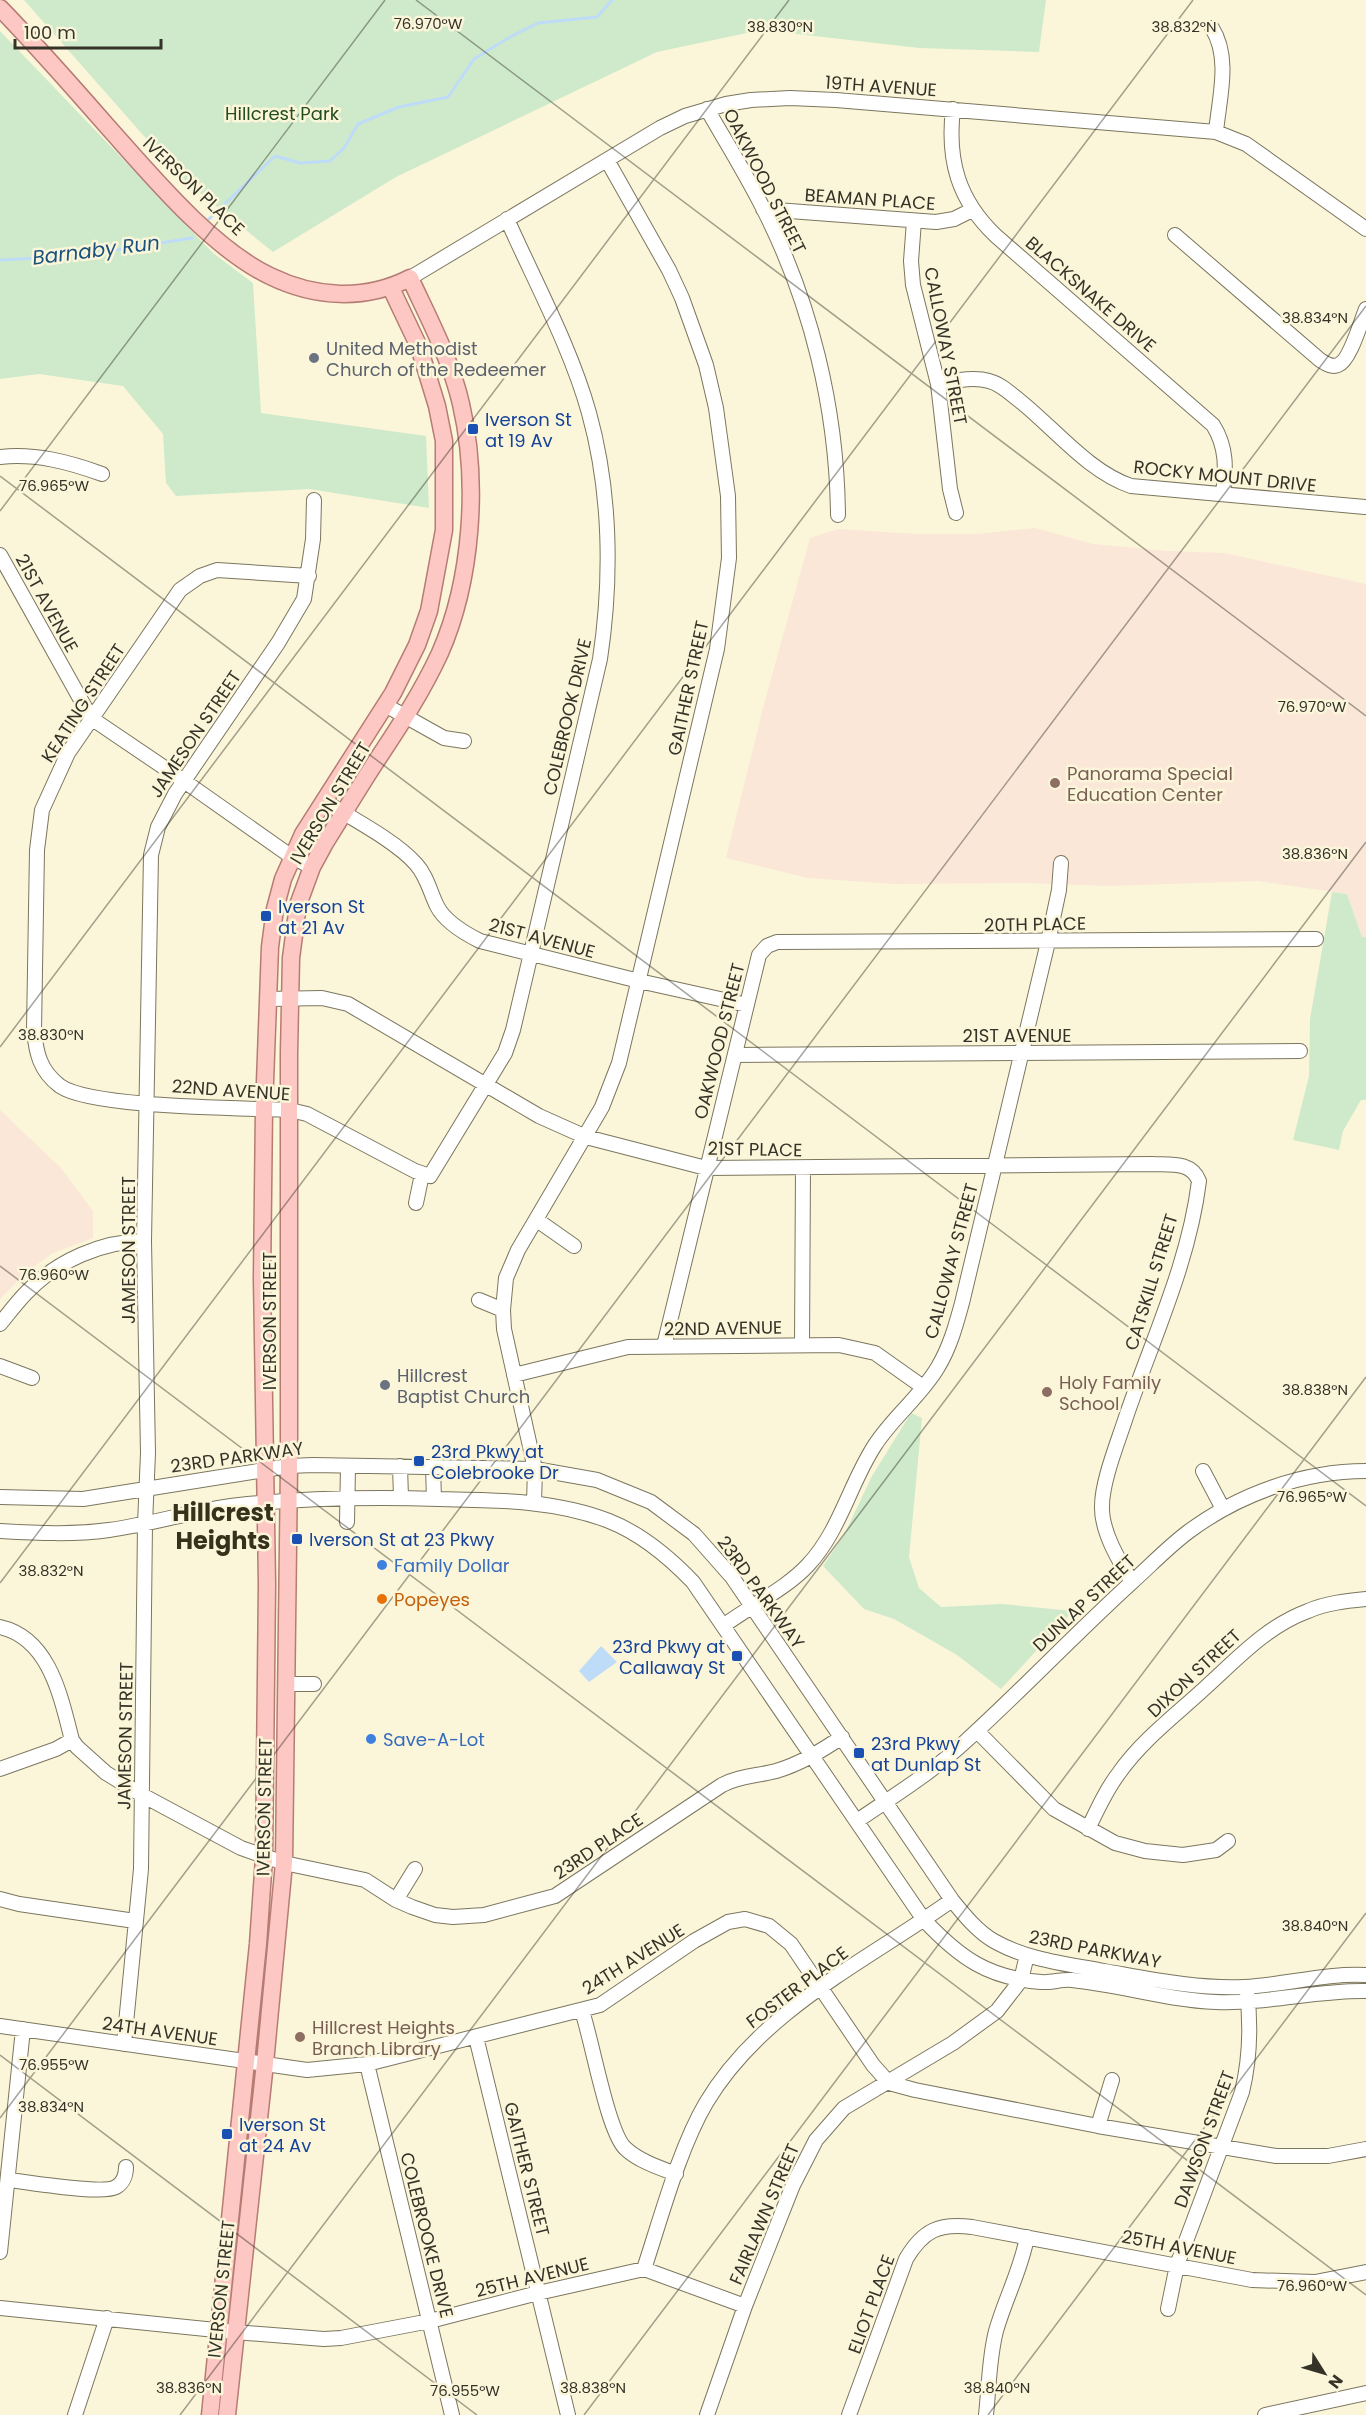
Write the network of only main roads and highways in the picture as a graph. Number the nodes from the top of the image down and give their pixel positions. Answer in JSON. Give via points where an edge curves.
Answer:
{"nodes":[{"id":1,"x":0,"y":8,"type":"edge"},
{"id":2,"x":410,"y":278,"type":"joint"},
{"id":3,"x":391,"y":288,"type":"junction"},
{"id":4,"x":227,"y":2331,"type":"junction"},
{"id":5,"x":210,"y":2415,"type":"edge"},
{"id":6,"x":227,"y":2415,"type":"edge"}],
"edges":[{"from":1,"to":3,"type":"main road","name":"IVERSON PLACE","via":[[168,194],[244,261],[270,276],[319,291],[368,294]]},
{"from":2,"to":3,"type":"main road","name":"IVERSON PLACE"},
{"from":2,"to":4,"type":"main road","name":"IVERSON STREET","via":[[461,402],[471,499],[465,560],[453,614],[436,662],[312,867],[298,905],[295,927],[290,998],[284,1863],[266,2063]]},
{"from":3,"to":4,"type":"main road","name":"IVERSON STREET","via":[[419,347],[437,406],[444,441],[446,505],[429,611],[414,652],[292,857],[275,909],[270,947],[262,1278],[267,1584],[264,1858]]},
{"from":4,"to":5,"type":"main road","name":"IVERSON STREET"},
{"from":4,"to":6,"type":"main road","name":"IVERSON STREET"}]}
